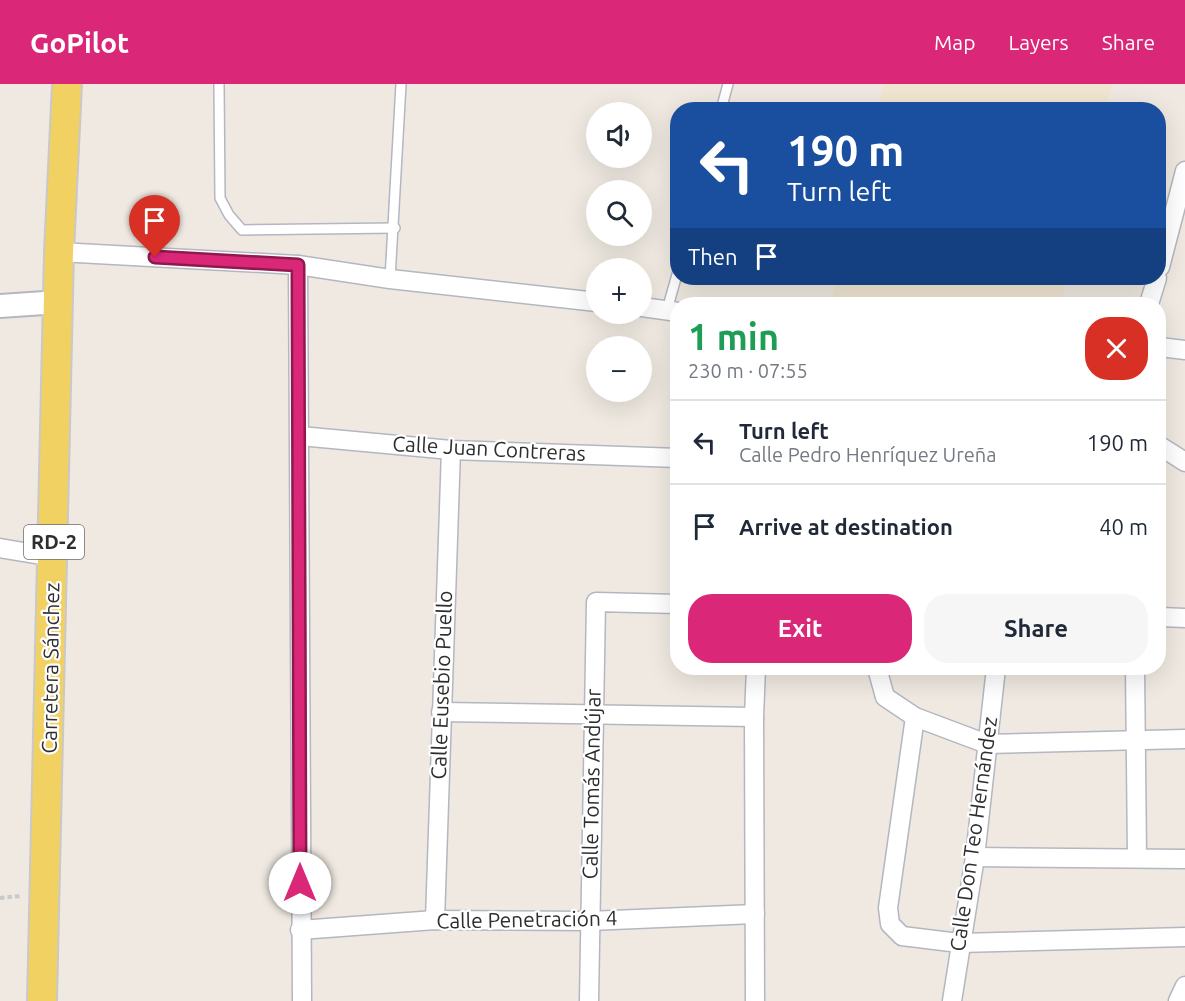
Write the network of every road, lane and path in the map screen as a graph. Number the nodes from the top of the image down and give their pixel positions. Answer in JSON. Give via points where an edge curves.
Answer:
{"nodes":[{"id":1,"x":67,"y":84,"type":"edge"},
{"id":2,"x":219,"y":84,"type":"edge"},
{"id":3,"x":401,"y":84,"type":"edge"},
{"id":4,"x":728,"y":84,"type":"edge"},
{"id":5,"x":723,"y":102,"type":"edge"},
{"id":6,"x":1185,"y":171,"type":"edge"},
{"id":7,"x":395,"y":228,"type":"junction"},
{"id":8,"x":1166,"y":244,"type":"edge"},
{"id":9,"x":59,"y":252,"type":"junction"},
{"id":10,"x":298,"y":265,"type":"junction"},
{"id":11,"x":390,"y":279,"type":"junction"},
{"id":12,"x":586,"y":301,"type":"edge"},
{"id":13,"x":59,"y":302,"type":"junction"},
{"id":14,"x":0,"y":306,"type":"edge"},
{"id":15,"x":652,"y":308,"type":"edge"},
{"id":16,"x":670,"y":311,"type":"edge"},
{"id":17,"x":1166,"y":348,"type":"edge"},
{"id":18,"x":1185,"y":350,"type":"edge"},
{"id":19,"x":300,"y":436,"type":"junction"},
{"id":20,"x":451,"y":450,"type":"junction"},
{"id":21,"x":1166,"y":450,"type":"edge"},
{"id":22,"x":670,"y":458,"type":"edge"},
{"id":23,"x":1185,"y":462,"type":"edge"},
{"id":24,"x":0,"y":548,"type":"edge"},
{"id":25,"x":53,"y":557,"type":"junction"},
{"id":26,"x":670,"y":604,"type":"edge"},
{"id":27,"x":1166,"y":617,"type":"edge"},
{"id":28,"x":1185,"y":618,"type":"edge"},
{"id":29,"x":756,"y":675,"type":"edge"},
{"id":30,"x":879,"y":675,"type":"edge"},
{"id":31,"x":995,"y":675,"type":"edge"},
{"id":32,"x":1135,"y":675,"type":"edge"},
{"id":33,"x":441,"y":712,"type":"junction"},
{"id":34,"x":594,"y":716,"type":"junction"},
{"id":35,"x":754,"y":717,"type":"junction"},
{"id":36,"x":915,"y":717,"type":"junction"},
{"id":37,"x":1185,"y":739,"type":"edge"},
{"id":38,"x":1136,"y":740,"type":"junction"},
{"id":39,"x":987,"y":744,"type":"junction"},
{"id":40,"x":975,"y":857,"type":"junction"},
{"id":41,"x":1137,"y":857,"type":"junction"},
{"id":42,"x":1185,"y":859,"type":"edge"},
{"id":43,"x":755,"y":914,"type":"junction"},
{"id":44,"x":435,"y":920,"type":"junction"},
{"id":45,"x":589,"y":921,"type":"junction"},
{"id":46,"x":300,"y":930,"type":"junction"},
{"id":47,"x":1185,"y":937,"type":"edge"},
{"id":48,"x":959,"y":943,"type":"junction"},
{"id":49,"x":1185,"y":986,"type":"edge"},
{"id":50,"x":42,"y":1001,"type":"edge"},
{"id":51,"x":302,"y":1001,"type":"edge"},
{"id":52,"x":589,"y":1001,"type":"edge"},
{"id":53,"x":755,"y":1001,"type":"edge"},
{"id":54,"x":952,"y":1001,"type":"edge"},
{"id":55,"x":1178,"y":1001,"type":"edge"}],
"edges":[{"from":1,"to":9,"type":"main road","name":"Carretera Sánchez","number":"RD-2"},
{"from":2,"to":7,"type":"lane","via":[[220,198],[242,230]]},
{"from":3,"to":7,"type":"lane"},
{"from":4,"to":5,"type":"lane"},
{"from":6,"to":8,"type":"street"},
{"from":7,"to":11,"type":"lane"},
{"from":9,"to":10,"type":"street"},
{"from":9,"to":13,"type":"main road","name":"Carretera Sánchez","number":"RD-2"},
{"from":10,"to":11,"type":"street"},
{"from":10,"to":19,"type":"street"},
{"from":11,"to":12,"type":"street"},
{"from":13,"to":14,"type":"street"},
{"from":13,"to":25,"type":"main road","name":"Carretera Sánchez","number":"RD-2"},
{"from":15,"to":16,"type":"street"},
{"from":17,"to":18,"type":"street"},
{"from":19,"to":20,"type":"street","name":"Calle Juan Contreras"},
{"from":19,"to":46,"type":"street"},
{"from":20,"to":22,"type":"street","name":"Calle Juan Contreras"},
{"from":20,"to":33,"type":"street","name":"Calle Eusebio Puello"},
{"from":21,"to":23,"type":"street"},
{"from":24,"to":25,"type":"street"},
{"from":25,"to":50,"type":"main road","name":"Carretera Sánchez","number":"RD-2"},
{"from":26,"to":34,"type":"street","name":"Calle Tomás Andújar","via":[[596,602]]},
{"from":27,"to":28,"type":"street"},
{"from":29,"to":35,"type":"street"},
{"from":30,"to":36,"type":"street","via":[[885,697]]},
{"from":31,"to":39,"type":"street","name":"Calle Don Teo Hernández"},
{"from":32,"to":38,"type":"street"},
{"from":33,"to":34,"type":"street"},
{"from":33,"to":44,"type":"street","name":"Calle Eusebio Puello"},
{"from":34,"to":35,"type":"street"},
{"from":34,"to":45,"type":"street","name":"Calle Tomás Andújar"},
{"from":35,"to":43,"type":"street"},
{"from":36,"to":39,"type":"street"},
{"from":36,"to":48,"type":"street","via":[[888,908],[891,924],[902,936]]},
{"from":37,"to":38,"type":"street"},
{"from":38,"to":39,"type":"street"},
{"from":38,"to":41,"type":"street"},
{"from":39,"to":40,"type":"street","name":"Calle Don Teo Hernández"},
{"from":40,"to":41,"type":"street"},
{"from":40,"to":48,"type":"street","name":"Calle Don Teo Hernández"},
{"from":41,"to":42,"type":"street"},
{"from":43,"to":45,"type":"street","name":"Calle Penetración 4"},
{"from":43,"to":53,"type":"street"},
{"from":44,"to":45,"type":"street","name":"Calle Penetración 4"},
{"from":44,"to":46,"type":"street","name":"Calle Penetración 4"},
{"from":45,"to":52,"type":"street","name":"Calle Tomás Andújar"},
{"from":46,"to":51,"type":"street"},
{"from":47,"to":48,"type":"street"},
{"from":48,"to":54,"type":"street","name":"Calle Don Teo Hernández"},
{"from":49,"to":55,"type":"street"}]}
